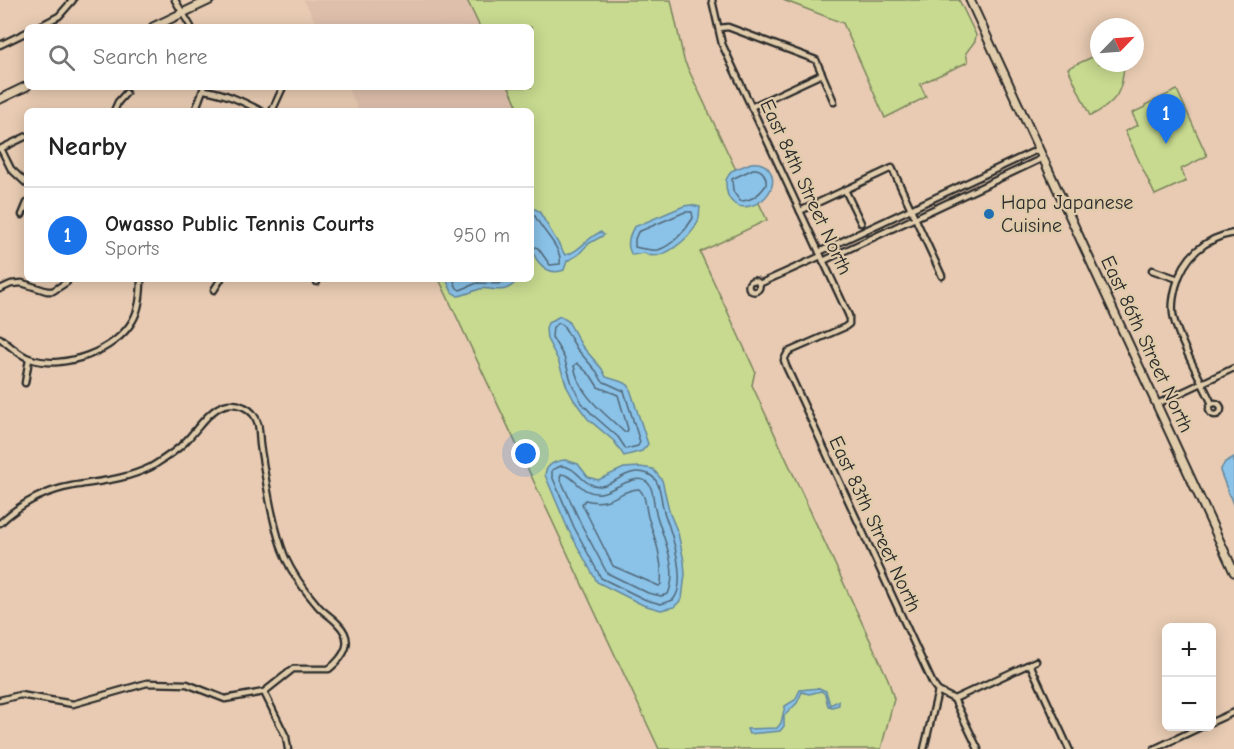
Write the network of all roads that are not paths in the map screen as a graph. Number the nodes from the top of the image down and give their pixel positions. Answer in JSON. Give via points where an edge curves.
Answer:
{"nodes":[{"id":1,"x":74,"y":0,"type":"edge"},
{"id":2,"x":175,"y":0,"type":"edge"},
{"id":3,"x":210,"y":0,"type":"edge"},
{"id":4,"x":712,"y":0,"type":"edge"},
{"id":5,"x":970,"y":0,"type":"edge"},
{"id":6,"x":183,"y":13,"type":"junction"},
{"id":7,"x":44,"y":24,"type":"edge"},
{"id":8,"x":159,"y":24,"type":"edge"},
{"id":9,"x":189,"y":24,"type":"edge"},
{"id":10,"x":719,"y":28,"type":"junction"},
{"id":11,"x":24,"y":33,"type":"edge"},
{"id":12,"x":0,"y":45,"type":"edge"},
{"id":13,"x":822,"y":74,"type":"junction"},
{"id":14,"x":24,"y":87,"type":"edge"},
{"id":15,"x":203,"y":90,"type":"edge"},
{"id":16,"x":211,"y":90,"type":"edge"},
{"id":17,"x":282,"y":90,"type":"edge"},
{"id":18,"x":126,"y":93,"type":"dead end"},
{"id":19,"x":0,"y":99,"type":"edge"},
{"id":20,"x":834,"y":102,"type":"dead end"},
{"id":21,"x":752,"y":107,"type":"junction"},
{"id":22,"x":115,"y":108,"type":"edge"},
{"id":23,"x":196,"y":108,"type":"edge"},
{"id":24,"x":255,"y":108,"type":"edge"},
{"id":25,"x":273,"y":108,"type":"edge"},
{"id":26,"x":24,"y":137,"type":"edge"},
{"id":27,"x":0,"y":149,"type":"edge"},
{"id":28,"x":1039,"y":149,"type":"junction"},
{"id":29,"x":1043,"y":158,"type":"junction"},
{"id":30,"x":24,"y":181,"type":"edge"},
{"id":31,"x":845,"y":190,"type":"junction"},
{"id":32,"x":24,"y":209,"type":"edge"},
{"id":33,"x":911,"y":209,"type":"junction"},
{"id":34,"x":800,"y":210,"type":"junction"},
{"id":35,"x":21,"y":215,"type":"dead end"},
{"id":36,"x":915,"y":218,"type":"junction"},
{"id":37,"x":861,"y":223,"type":"dead end"},
{"id":38,"x":1234,"y":233,"type":"edge"},
{"id":39,"x":821,"y":256,"type":"junction"},
{"id":40,"x":1152,"y":270,"type":"dead end"},
{"id":41,"x":942,"y":276,"type":"dead end"},
{"id":42,"x":1178,"y":279,"type":"junction"},
{"id":43,"x":66,"y":282,"type":"dead end"},
{"id":44,"x":141,"y":282,"type":"edge"},
{"id":45,"x":219,"y":282,"type":"edge"},
{"id":46,"x":759,"y":284,"type":"dead end"},
{"id":47,"x":0,"y":289,"type":"edge"},
{"id":48,"x":214,"y":290,"type":"dead end"},
{"id":49,"x":0,"y":338,"type":"edge"},
{"id":50,"x":788,"y":352,"type":"joint"},
{"id":51,"x":29,"y":359,"type":"junction"},
{"id":52,"x":1234,"y":368,"type":"edge"},
{"id":53,"x":25,"y":383,"type":"dead end"},
{"id":54,"x":1202,"y":383,"type":"junction"},
{"id":55,"x":1157,"y":404,"type":"junction"},
{"id":56,"x":1212,"y":404,"type":"dead end"},
{"id":57,"x":0,"y":523,"type":"edge"},
{"id":58,"x":1234,"y":572,"type":"edge"},
{"id":59,"x":938,"y":691,"type":"junction"},
{"id":60,"x":264,"y":692,"type":"junction"},
{"id":61,"x":954,"y":699,"type":"junction"},
{"id":62,"x":0,"y":700,"type":"edge"},
{"id":63,"x":1234,"y":712,"type":"edge"},
{"id":64,"x":1216,"y":720,"type":"edge"},
{"id":65,"x":1192,"y":731,"type":"edge"},
{"id":66,"x":288,"y":749,"type":"edge"},
{"id":67,"x":924,"y":749,"type":"edge"},
{"id":68,"x":978,"y":749,"type":"edge"},
{"id":69,"x":1070,"y":749,"type":"edge"},
{"id":70,"x":1154,"y":749,"type":"edge"}],
"edges":[{"from":1,"to":7,"type":"street","via":[[59,16]]},
{"from":2,"to":6,"type":"street"},
{"from":3,"to":6,"type":"main road"},
{"from":4,"to":10,"type":"street","name":"East 84th Street North"},
{"from":5,"to":28,"type":"main road","name":"East 86th Street North"},
{"from":6,"to":8,"type":"main road"},
{"from":6,"to":9,"type":"street"},
{"from":10,"to":13,"type":"street","via":[[728,27],[816,60]]},
{"from":10,"to":21,"type":"street","name":"East 84th Street North","via":[[722,44]]},
{"from":11,"to":12,"type":"street"},
{"from":13,"to":20,"type":"street"},
{"from":13,"to":21,"type":"street"},
{"from":14,"to":19,"type":"main road"},
{"from":15,"to":23,"type":"street"},
{"from":16,"to":24,"type":"street"},
{"from":17,"to":25,"type":"street"},
{"from":18,"to":22,"type":"street"},
{"from":21,"to":34,"type":"street","name":"East 84th Street North"},
{"from":26,"to":27,"type":"street"},
{"from":27,"to":30,"type":"street","via":[[11,169]]},
{"from":28,"to":29,"type":"main road","name":"East 86th Street North"},
{"from":28,"to":33,"type":"street"},
{"from":29,"to":36,"type":"street"},
{"from":29,"to":55,"type":"main road","name":"East 86th Street North"},
{"from":31,"to":33,"type":"street","via":[[892,168]]},
{"from":31,"to":34,"type":"street"},
{"from":31,"to":37,"type":"street"},
{"from":32,"to":35,"type":"street"},
{"from":33,"to":36,"type":"street"},
{"from":33,"to":39,"type":"street"},
{"from":34,"to":39,"type":"street","name":"East 84th Street North"},
{"from":36,"to":39,"type":"street"},
{"from":36,"to":41,"type":"street"},
{"from":38,"to":42,"type":"street","via":[[1212,240],[1192,254]]},
{"from":39,"to":46,"type":"street"},
{"from":39,"to":50,"type":"street","name":"East 84th Street North","via":[[849,316],[849,324]]},
{"from":40,"to":42,"type":"street"},
{"from":42,"to":54,"type":"street","via":[[1172,308],[1174,320]]},
{"from":43,"to":47,"type":"street","via":[[53,291],[22,283]]},
{"from":44,"to":51,"type":"street","via":[[134,319],[116,339],[64,363]]},
{"from":45,"to":48,"type":"street"},
{"from":49,"to":51,"type":"street"},
{"from":50,"to":59,"type":"street","name":"East 83th Street North","via":[[786,366]]},
{"from":51,"to":53,"type":"street"},
{"from":52,"to":54,"type":"street"},
{"from":54,"to":55,"type":"street"},
{"from":54,"to":56,"type":"street"},
{"from":55,"to":58,"type":"main road","name":"East 86th Street North"},
{"from":57,"to":60,"type":"street","via":[[42,495],[140,472],[178,449],[217,408],[231,403],[242,405],[253,413],[258,426],[272,511],[285,557],[311,598],[342,629],[347,643],[344,654],[329,669],[293,669]]},
{"from":59,"to":61,"type":"street"},
{"from":59,"to":67,"type":"street"},
{"from":60,"to":62,"type":"street","via":[[225,699],[187,684],[147,683],[73,704],[20,695]]},
{"from":60,"to":66,"type":"street"},
{"from":61,"to":68,"type":"street"},
{"from":61,"to":69,"type":"street","via":[[1033,662]]},
{"from":63,"to":64,"type":"street"},
{"from":65,"to":70,"type":"street"}]}
